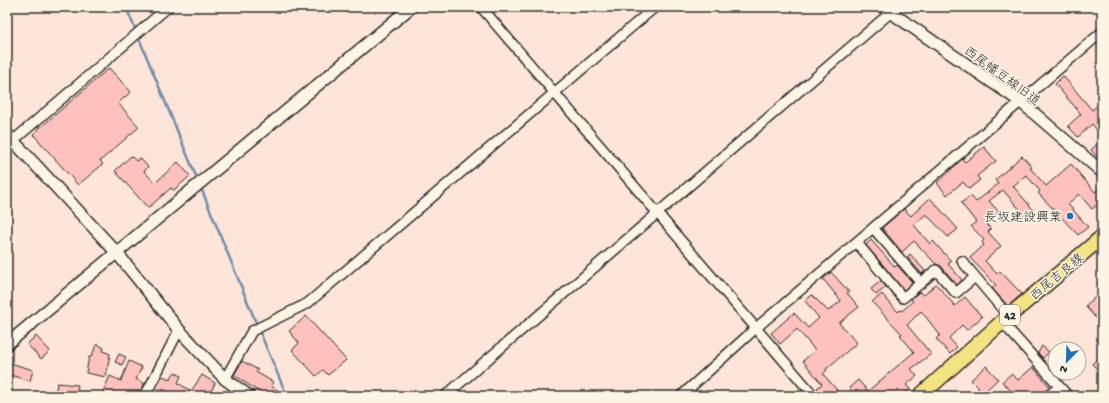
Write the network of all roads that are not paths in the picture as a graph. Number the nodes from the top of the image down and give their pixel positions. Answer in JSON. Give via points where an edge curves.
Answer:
{"nodes":[{"id":1,"x":168,"y":7,"type":"edge"},
{"id":2,"x":411,"y":7,"type":"edge"},
{"id":3,"x":481,"y":7,"type":"edge"},
{"id":4,"x":655,"y":7,"type":"edge"},
{"id":5,"x":890,"y":9,"type":"edge"},
{"id":6,"x":1102,"y":32,"type":"edge"},
{"id":7,"x":554,"y":93,"type":"junction"},
{"id":8,"x":1020,"y":102,"type":"junction"},
{"id":9,"x":9,"y":140,"type":"edge"},
{"id":10,"x":1102,"y":172,"type":"edge"},
{"id":11,"x":658,"y":212,"type":"junction"},
{"id":12,"x":874,"y":229,"type":"junction"},
{"id":13,"x":1102,"y":237,"type":"edge"},
{"id":14,"x":857,"y":243,"type":"junction"},
{"id":15,"x":117,"y":253,"type":"junction"},
{"id":16,"x":962,"y":261,"type":"dead end"},
{"id":17,"x":975,"y":277,"type":"junction"},
{"id":18,"x":921,"y":283,"type":"junction"},
{"id":19,"x":1005,"y":320,"type":"junction"},
{"id":20,"x":756,"y":328,"type":"junction"},
{"id":21,"x":179,"y":330,"type":"junction"},
{"id":22,"x":7,"y":344,"type":"edge"},
{"id":23,"x":225,"y":379,"type":"junction"},
{"id":24,"x":1058,"y":386,"type":"junction"},
{"id":25,"x":145,"y":396,"type":"edge"},
{"id":26,"x":249,"y":396,"type":"edge"},
{"id":27,"x":446,"y":396,"type":"edge"},
{"id":28,"x":681,"y":396,"type":"edge"},
{"id":29,"x":814,"y":396,"type":"edge"},
{"id":30,"x":920,"y":396,"type":"edge"},
{"id":31,"x":1048,"y":396,"type":"edge"},
{"id":32,"x":1068,"y":396,"type":"edge"}],
"edges":[{"from":1,"to":9,"type":"street"},
{"from":2,"to":15,"type":"street"},
{"from":3,"to":7,"type":"street"},
{"from":4,"to":7,"type":"street"},
{"from":5,"to":8,"type":"street","name":"西尾幡豆線旧道"},
{"from":5,"to":11,"type":"street"},
{"from":6,"to":8,"type":"street"},
{"from":7,"to":11,"type":"street"},
{"from":7,"to":23,"type":"street","via":[[308,303],[253,331]]},
{"from":8,"to":10,"type":"street","name":"西尾幡豆線旧道"},
{"from":8,"to":12,"type":"street"},
{"from":9,"to":15,"type":"street"},
{"from":11,"to":20,"type":"street"},
{"from":11,"to":27,"type":"street"},
{"from":12,"to":14,"type":"street"},
{"from":12,"to":18,"type":"street"},
{"from":13,"to":19,"type":"main road","name":"西尾吉良線","number":"42"},
{"from":14,"to":18,"type":"street","via":[[903,298]]},
{"from":14,"to":20,"type":"street"},
{"from":15,"to":21,"type":"street"},
{"from":15,"to":22,"type":"street"},
{"from":16,"to":17,"type":"street"},
{"from":17,"to":18,"type":"street","via":[[956,293],[936,270]]},
{"from":17,"to":19,"type":"street"},
{"from":19,"to":24,"type":"street"},
{"from":19,"to":30,"type":"main road","name":"西尾吉良線","number":"42"},
{"from":20,"to":28,"type":"street"},
{"from":20,"to":29,"type":"street"},
{"from":21,"to":23,"type":"street"},
{"from":21,"to":25,"type":"street"},
{"from":23,"to":26,"type":"street"},
{"from":24,"to":31,"type":"street"},
{"from":24,"to":32,"type":"street"}]}
